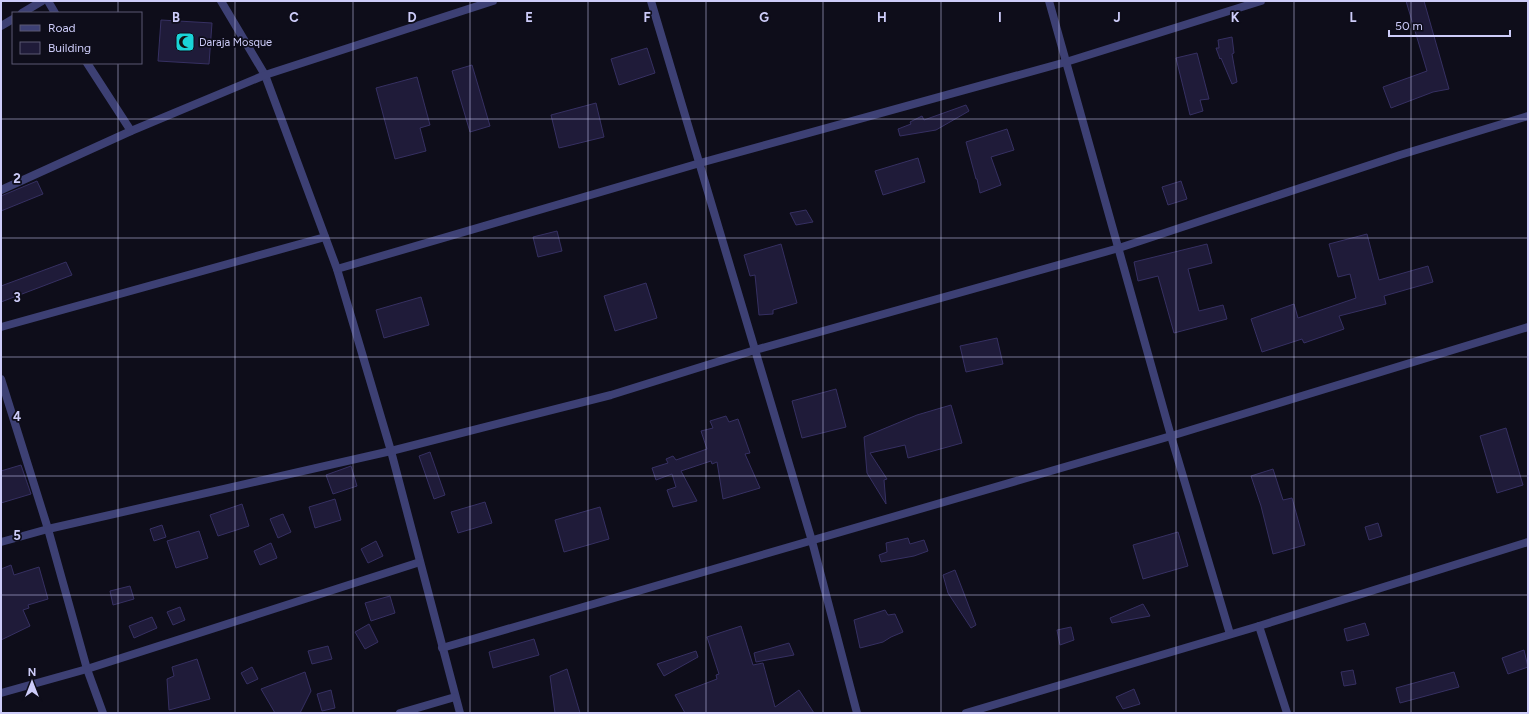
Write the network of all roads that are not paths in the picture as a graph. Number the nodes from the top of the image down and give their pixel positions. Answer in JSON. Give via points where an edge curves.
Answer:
{"nodes":[{"id":1,"x":42,"y":1,"type":"edge"},
{"id":2,"x":48,"y":1,"type":"edge"},
{"id":3,"x":221,"y":1,"type":"edge"},
{"id":4,"x":493,"y":1,"type":"edge"},
{"id":5,"x":651,"y":1,"type":"edge"},
{"id":6,"x":1049,"y":1,"type":"edge"},
{"id":7,"x":1261,"y":1,"type":"edge"},
{"id":8,"x":24,"y":12,"type":"edge"},
{"id":9,"x":54,"y":12,"type":"edge"},
{"id":10,"x":12,"y":19,"type":"edge"},
{"id":11,"x":1,"y":26,"type":"edge"},
{"id":12,"x":1066,"y":62,"type":"junction"},
{"id":13,"x":88,"y":64,"type":"edge"},
{"id":14,"x":265,"y":75,"type":"junction"},
{"id":15,"x":1528,"y":116,"type":"edge"},
{"id":16,"x":131,"y":131,"type":"junction"},
{"id":17,"x":700,"y":163,"type":"junction"},
{"id":18,"x":1,"y":190,"type":"edge"},
{"id":19,"x":325,"y":237,"type":"junction"},
{"id":20,"x":1119,"y":248,"type":"junction"},
{"id":21,"x":337,"y":269,"type":"junction"},
{"id":22,"x":1528,"y":326,"type":"edge"},
{"id":23,"x":1,"y":327,"type":"edge"},
{"id":24,"x":755,"y":350,"type":"junction"},
{"id":25,"x":1,"y":379,"type":"edge"},
{"id":26,"x":1171,"y":436,"type":"junction"},
{"id":27,"x":391,"y":451,"type":"junction"},
{"id":28,"x":48,"y":529,"type":"junction"},
{"id":29,"x":812,"y":541,"type":"junction"},
{"id":30,"x":1,"y":542,"type":"edge"},
{"id":31,"x":1528,"y":542,"type":"edge"},
{"id":32,"x":420,"y":562,"type":"junction"},
{"id":33,"x":1259,"y":626,"type":"junction"},
{"id":34,"x":1230,"y":634,"type":"junction"},
{"id":35,"x":442,"y":648,"type":"junction"},
{"id":36,"x":87,"y":669,"type":"junction"},
{"id":37,"x":1,"y":693,"type":"edge"},
{"id":38,"x":455,"y":697,"type":"junction"},
{"id":39,"x":103,"y":713,"type":"edge"},
{"id":40,"x":400,"y":713,"type":"edge"},
{"id":41,"x":460,"y":713,"type":"edge"},
{"id":42,"x":857,"y":713,"type":"edge"},
{"id":43,"x":966,"y":713,"type":"edge"},
{"id":44,"x":1286,"y":713,"type":"edge"}],
"edges":[{"from":1,"to":8,"type":"street"},
{"from":2,"to":9,"type":"street"},
{"from":3,"to":14,"type":"street"},
{"from":4,"to":14,"type":"street"},
{"from":5,"to":17,"type":"street"},
{"from":6,"to":12,"type":"street"},
{"from":7,"to":12,"type":"street"},
{"from":10,"to":11,"type":"street"},
{"from":12,"to":17,"type":"street"},
{"from":12,"to":20,"type":"street"},
{"from":13,"to":16,"type":"street"},
{"from":14,"to":16,"type":"street"},
{"from":14,"to":19,"type":"street"},
{"from":15,"to":20,"type":"street","via":[[1400,155]]},
{"from":16,"to":18,"type":"street"},
{"from":17,"to":21,"type":"street"},
{"from":17,"to":24,"type":"street"},
{"from":19,"to":21,"type":"street"},
{"from":19,"to":23,"type":"street"},
{"from":20,"to":24,"type":"street"},
{"from":20,"to":26,"type":"street"},
{"from":21,"to":27,"type":"street"},
{"from":22,"to":26,"type":"street"},
{"from":24,"to":27,"type":"street","via":[[611,395]]},
{"from":24,"to":29,"type":"street"},
{"from":25,"to":28,"type":"street"},
{"from":26,"to":29,"type":"street"},
{"from":26,"to":34,"type":"street"},
{"from":27,"to":28,"type":"street"},
{"from":27,"to":32,"type":"street"},
{"from":28,"to":30,"type":"street"},
{"from":28,"to":36,"type":"street"},
{"from":29,"to":35,"type":"street"},
{"from":29,"to":42,"type":"street"},
{"from":31,"to":33,"type":"street"},
{"from":32,"to":35,"type":"street"},
{"from":32,"to":36,"type":"street"},
{"from":33,"to":34,"type":"street"},
{"from":33,"to":44,"type":"street"},
{"from":34,"to":43,"type":"street"},
{"from":35,"to":38,"type":"street"},
{"from":36,"to":37,"type":"street"},
{"from":36,"to":39,"type":"street"},
{"from":38,"to":40,"type":"street"},
{"from":38,"to":41,"type":"street"}]}
